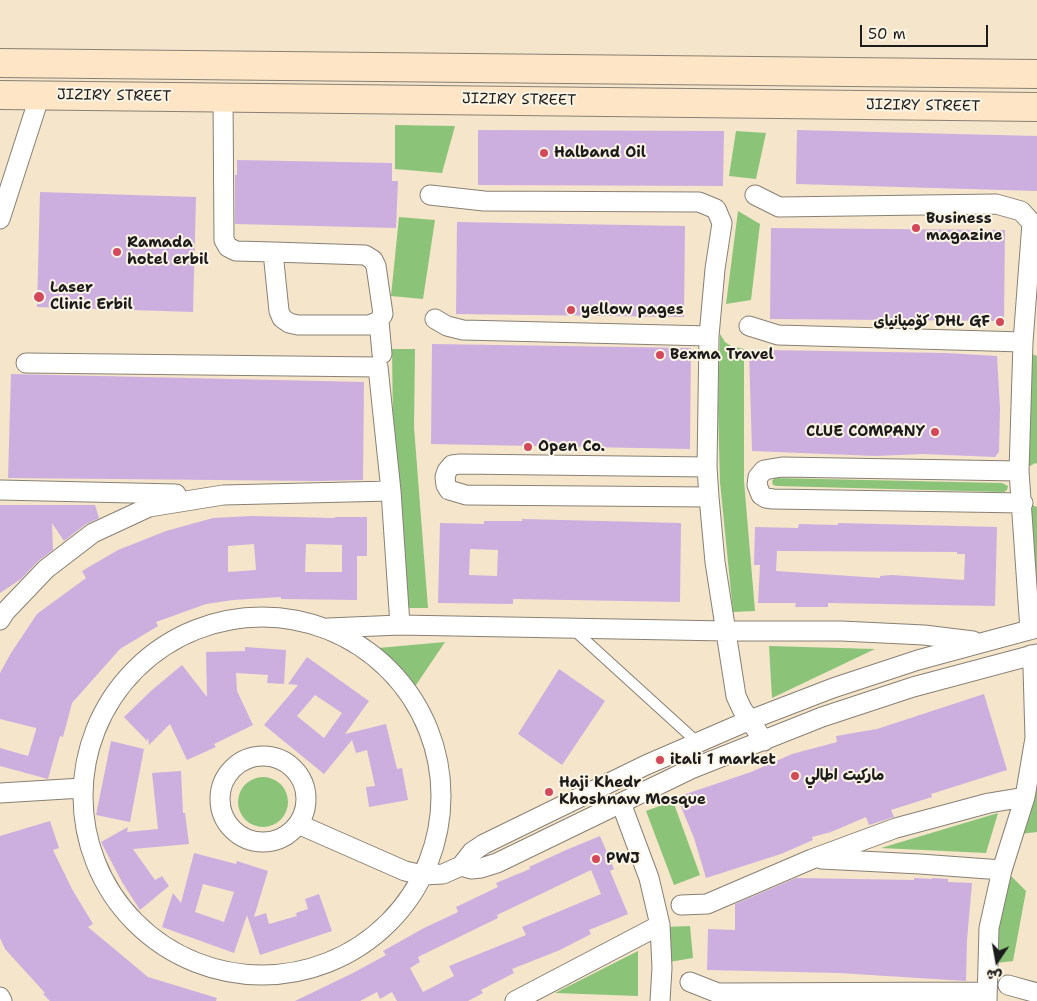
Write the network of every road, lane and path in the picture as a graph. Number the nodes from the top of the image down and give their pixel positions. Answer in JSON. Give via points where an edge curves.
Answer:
{"nodes":[{"id":1,"x":0,"y":63,"type":"edge"},
{"id":2,"x":489,"y":68,"type":"junction"},
{"id":3,"x":532,"y":68,"type":"junction"},
{"id":4,"x":1037,"y":74,"type":"edge"},
{"id":5,"x":0,"y":95,"type":"edge"},
{"id":6,"x":40,"y":95,"type":"junction"},
{"id":7,"x":223,"y":97,"type":"junction"},
{"id":8,"x":491,"y":100,"type":"junction"},
{"id":9,"x":534,"y":101,"type":"junction"},
{"id":10,"x":1037,"y":107,"type":"edge"},
{"id":11,"x":430,"y":195,"type":"dead end"},
{"id":12,"x":755,"y":195,"type":"dead end"},
{"id":13,"x":0,"y":219,"type":"edge"},
{"id":14,"x":273,"y":252,"type":"junction"},
{"id":15,"x":435,"y":320,"type":"dead end"},
{"id":16,"x":379,"y":321,"type":"junction"},
{"id":17,"x":749,"y":326,"type":"dead end"},
{"id":18,"x":709,"y":336,"type":"junction"},
{"id":19,"x":1023,"y":342,"type":"junction"},
{"id":20,"x":382,"y":354,"type":"dead end"},
{"id":21,"x":26,"y":363,"type":"dead end"},
{"id":22,"x":707,"y":468,"type":"junction"},
{"id":23,"x":1019,"y":471,"type":"junction"},
{"id":24,"x":0,"y":490,"type":"edge"},
{"id":25,"x":391,"y":490,"type":"junction"},
{"id":26,"x":223,"y":495,"type":"junction"},
{"id":27,"x":709,"y":497,"type":"junction"},
{"id":28,"x":1023,"y":503,"type":"junction"},
{"id":29,"x":2,"y":615,"type":"edge"},
{"id":30,"x":400,"y":626,"type":"junction"},
{"id":31,"x":325,"y":628,"type":"junction"},
{"id":32,"x":571,"y":628,"type":"junction"},
{"id":33,"x":1034,"y":629,"type":"edge"},
{"id":34,"x":726,"y":631,"type":"junction"},
{"id":35,"x":984,"y":643,"type":"junction"},
{"id":36,"x":1034,"y":654,"type":"edge"},
{"id":37,"x":750,"y":720,"type":"junction"},
{"id":38,"x":764,"y":741,"type":"junction"},
{"id":39,"x":696,"y":742,"type":"junction"},
{"id":40,"x":82,"y":788,"type":"junction"},
{"id":41,"x":0,"y":793,"type":"edge"},
{"id":42,"x":1025,"y":797,"type":"junction"},
{"id":43,"x":621,"y":803,"type":"junction"},
{"id":44,"x":298,"y":824,"type":"junction"},
{"id":45,"x":812,"y":859,"type":"junction"},
{"id":46,"x":461,"y":866,"type":"junction"},
{"id":47,"x":1002,"y":870,"type":"junction"},
{"id":48,"x":423,"y":875,"type":"junction"},
{"id":49,"x":681,"y":905,"type":"dead end"},
{"id":50,"x":660,"y":925,"type":"junction"},
{"id":51,"x":690,"y":982,"type":"dead end"},
{"id":52,"x":1008,"y":985,"type":"dead end"},
{"id":53,"x":1037,"y":993,"type":"edge"},
{"id":54,"x":0,"y":997,"type":"edge"},
{"id":55,"x":986,"y":997,"type":"edge"},
{"id":56,"x":2,"y":1001,"type":"edge"},
{"id":57,"x":515,"y":1001,"type":"edge"},
{"id":58,"x":660,"y":1001,"type":"edge"}],
"edges":[{"from":1,"to":2,"type":"street","name":"JIZIRY STREET"},
{"from":2,"to":3,"type":"street","name":"JIZIRY STREET"},
{"from":2,"to":8,"type":"street","via":[[498,73],[501,83],[499,93]]},
{"from":3,"to":4,"type":"street","name":"JIZIRY STREET"},
{"from":3,"to":9,"type":"street","via":[[524,75],[522,85],[526,95]]},
{"from":5,"to":6,"type":"street","name":"JIZIRY STREET"},
{"from":6,"to":7,"type":"street","name":"JIZIRY STREET"},
{"from":6,"to":13,"type":"street"},
{"from":7,"to":8,"type":"street","name":"JIZIRY STREET"},
{"from":7,"to":14,"type":"street","via":[[224,240],[236,251]]},
{"from":8,"to":9,"type":"street","name":"JIZIRY STREET"},
{"from":9,"to":10,"type":"street","name":"JIZIRY STREET"},
{"from":11,"to":18,"type":"street","via":[[484,201],[699,202],[716,209],[722,222]]},
{"from":12,"to":19,"type":"street","via":[[779,207],[996,204],[1021,211],[1032,222]]},
{"from":14,"to":16,"type":"street","via":[[365,255],[374,260],[383,314]]},
{"from":14,"to":16,"type":"street","via":[[280,310],[282,318],[289,323],[369,325]]},
{"from":15,"to":18,"type":"street","via":[[463,330]]},
{"from":16,"to":20,"type":"street"},
{"from":17,"to":19,"type":"street","via":[[778,335]]},
{"from":18,"to":22,"type":"street"},
{"from":19,"to":23,"type":"street"},
{"from":21,"to":25,"type":"street","via":[[378,367]]},
{"from":22,"to":27,"type":"street"},
{"from":22,"to":27,"type":"street","via":[[460,464],[452,466],[445,477],[446,485],[458,494]]},
{"from":23,"to":28,"type":"street"},
{"from":23,"to":28,"type":"street","via":[[782,467],[764,470],[757,485],[761,495],[773,500]]},
{"from":24,"to":26,"type":"street"},
{"from":25,"to":26,"type":"street"},
{"from":25,"to":30,"type":"street"},
{"from":26,"to":29,"type":"street","via":[[149,507],[93,533],[46,569]]},
{"from":27,"to":34,"type":"street"},
{"from":28,"to":33,"type":"street"},
{"from":30,"to":31,"type":"street"},
{"from":30,"to":32,"type":"street"},
{"from":31,"to":40,"type":"street","via":[[281,618],[259,617],[214,623],[172,640],[136,668],[108,702],[90,744]]},
{"from":31,"to":48,"type":"street","via":[[367,651],[386,667],[418,706],[429,729],[441,778],[441,803],[433,852]]},
{"from":32,"to":34,"type":"street"},
{"from":32,"to":39,"type":"lane"},
{"from":33,"to":35,"type":"street"},
{"from":34,"to":35,"type":"street","via":[[841,631],[924,635]]},
{"from":34,"to":37,"type":"street","via":[[736,696]]},
{"from":35,"to":37,"type":"street","via":[[918,660]]},
{"from":36,"to":38,"type":"street","via":[[912,687]]},
{"from":36,"to":42,"type":"street","via":[[1035,738]]},
{"from":37,"to":38,"type":"street"},
{"from":37,"to":39,"type":"street"},
{"from":38,"to":43,"type":"street","via":[[690,769]]},
{"from":39,"to":46,"type":"street","via":[[484,844],[472,852]]},
{"from":40,"to":41,"type":"street"},
{"from":40,"to":48,"type":"street","via":[[83,815],[94,859],[110,891],[126,913],[168,948],[217,969],[271,975],[324,964],[349,952],[392,920]]},
{"from":42,"to":45,"type":"street","via":[[989,803],[896,828]]},
{"from":42,"to":47,"type":"street"},
{"from":43,"to":46,"type":"street","via":[[497,863],[471,869]]},
{"from":43,"to":50,"type":"street","via":[[649,878]]},
{"from":44,"to":44,"type":"street","via":[[306,797],[296,771],[285,762],[272,757],[257,757],[232,769],[224,780],[221,808],[226,821],[236,832],[262,842],[276,840]]},
{"from":44,"to":48,"type":"street","via":[[405,871]]},
{"from":45,"to":47,"type":"street"},
{"from":45,"to":49,"type":"street","via":[[707,904]]},
{"from":46,"to":48,"type":"street","via":[[443,874]]},
{"from":47,"to":55,"type":"street","via":[[989,928]]},
{"from":50,"to":57,"type":"street"},
{"from":50,"to":58,"type":"street"},
{"from":51,"to":55,"type":"street","via":[[718,993]]},
{"from":52,"to":53,"type":"street"},
{"from":54,"to":56,"type":"street"}]}
